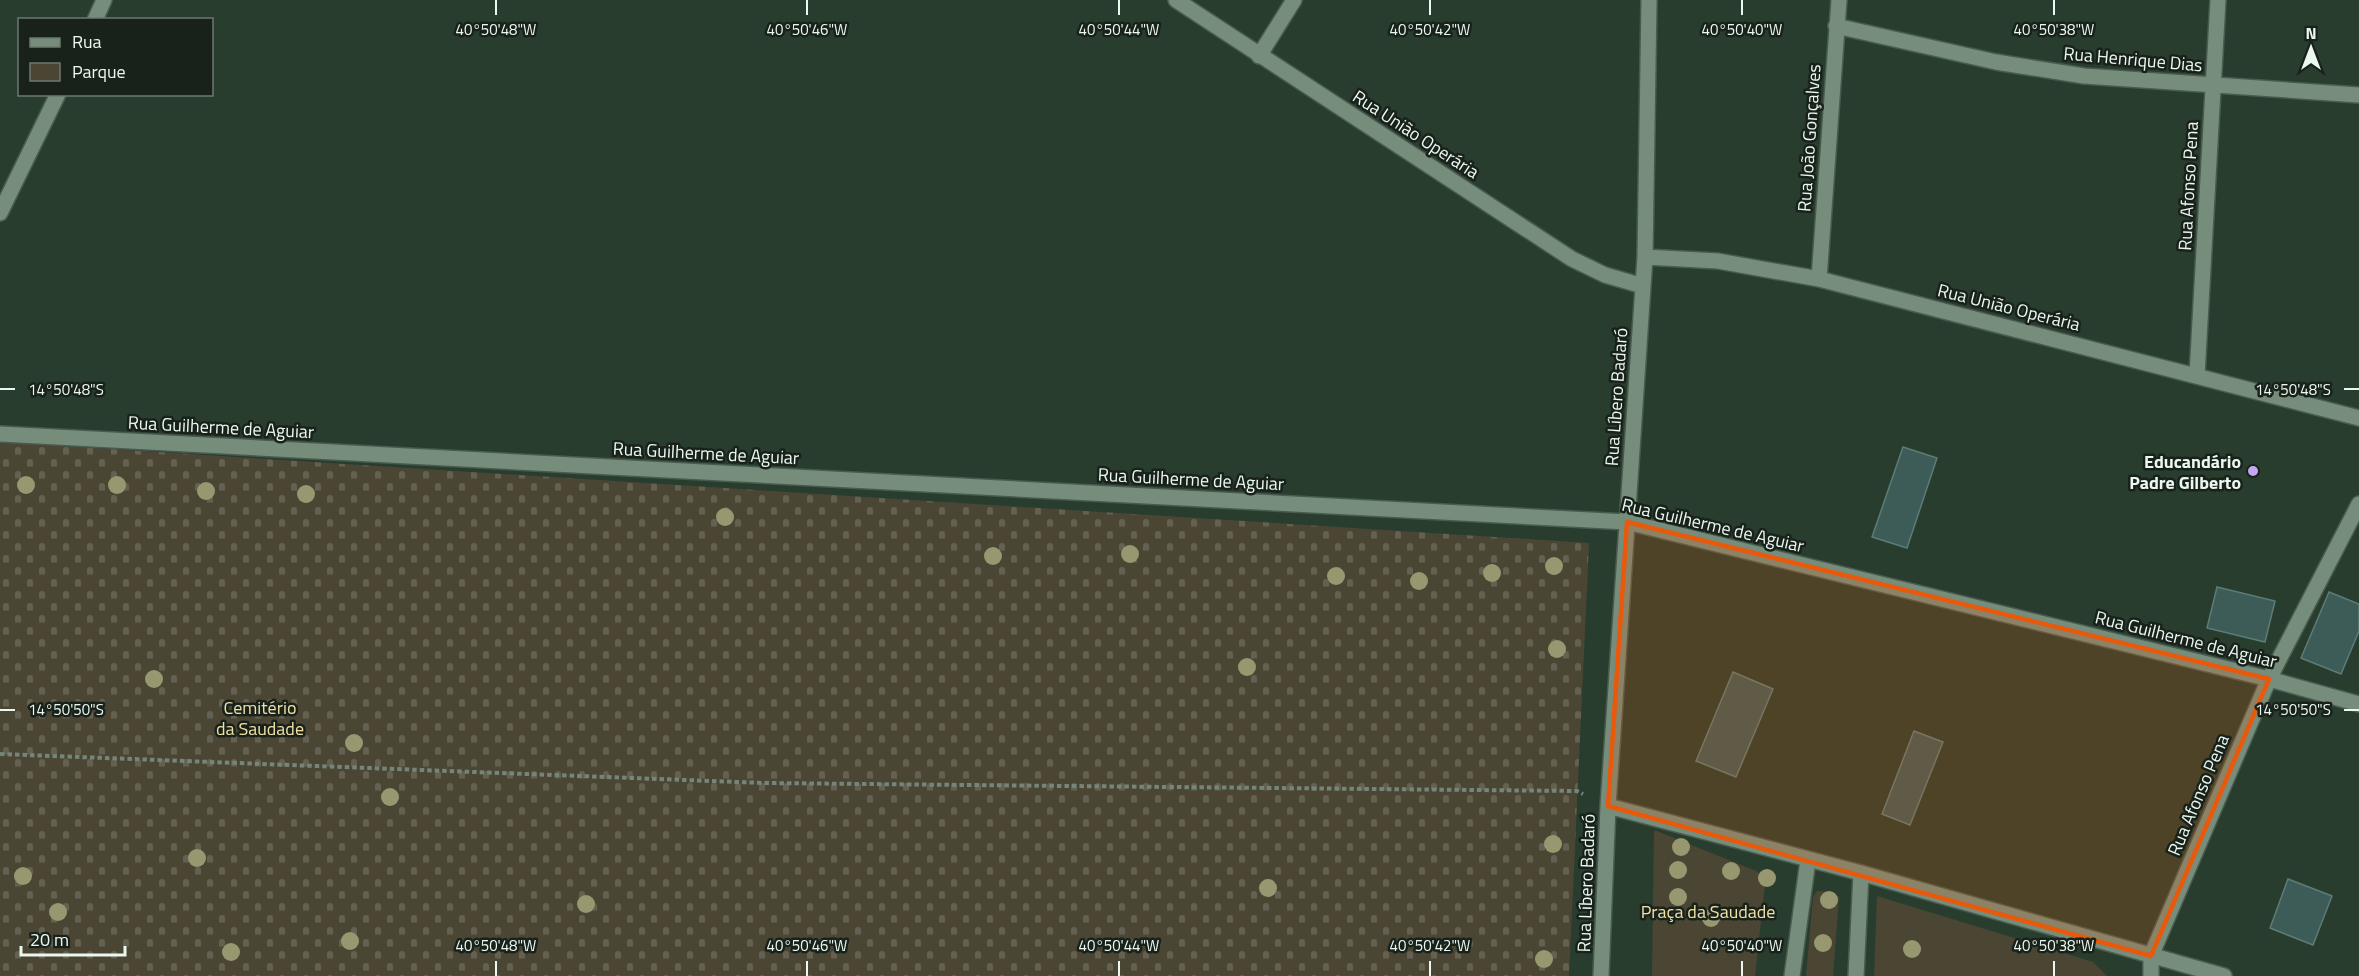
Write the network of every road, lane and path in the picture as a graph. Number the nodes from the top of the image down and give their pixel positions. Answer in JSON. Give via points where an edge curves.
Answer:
{"nodes":[{"id":1,"x":104,"y":0,"type":"edge"},
{"id":2,"x":1176,"y":0,"type":"edge"},
{"id":3,"x":1294,"y":0,"type":"edge"},
{"id":4,"x":1648,"y":0,"type":"edge"},
{"id":5,"x":1839,"y":0,"type":"edge"},
{"id":6,"x":2218,"y":0,"type":"edge"},
{"id":7,"x":96,"y":18,"type":"edge"},
{"id":8,"x":1836,"y":26,"type":"junction"},
{"id":9,"x":1259,"y":56,"type":"junction"},
{"id":10,"x":2213,"y":86,"type":"junction"},
{"id":11,"x":2359,"y":95,"type":"edge"},
{"id":12,"x":57,"y":96,"type":"edge"},
{"id":13,"x":0,"y":213,"type":"edge"},
{"id":14,"x":1645,"y":257,"type":"junction"},
{"id":15,"x":1819,"y":279,"type":"junction"},
{"id":16,"x":1643,"y":286,"type":"junction"},
{"id":17,"x":2197,"y":375,"type":"junction"},
{"id":18,"x":2359,"y":418,"type":"edge"},
{"id":19,"x":0,"y":434,"type":"edge"},
{"id":20,"x":2359,"y":504,"type":"edge"},
{"id":21,"x":1627,"y":522,"type":"junction"},
{"id":22,"x":2269,"y":679,"type":"junction"},
{"id":23,"x":2359,"y":704,"type":"edge"},
{"id":24,"x":0,"y":754,"type":"edge"},
{"id":25,"x":1608,"y":806,"type":"junction"},
{"id":26,"x":1808,"y":860,"type":"junction"},
{"id":27,"x":1861,"y":873,"type":"junction"},
{"id":28,"x":2151,"y":956,"type":"junction"},
{"id":29,"x":1601,"y":976,"type":"edge"},
{"id":30,"x":1792,"y":976,"type":"edge"},
{"id":31,"x":1856,"y":976,"type":"edge"},
{"id":32,"x":2151,"y":976,"type":"edge"},
{"id":33,"x":2224,"y":976,"type":"edge"}],
"edges":[{"from":1,"to":7,"type":"street"},
{"from":2,"to":9,"type":"street","name":"Rua União Operária"},
{"from":3,"to":9,"type":"street"},
{"from":4,"to":14,"type":"street","name":"Rua Líbero Badaró"},
{"from":5,"to":8,"type":"street","name":"Rua João Gonçalves"},
{"from":6,"to":10,"type":"street","name":"Rua Afonso Pena"},
{"from":8,"to":10,"type":"street","name":"Rua Henrique Dias","via":[[1996,62],[2084,76]]},
{"from":8,"to":15,"type":"street","name":"Rua João Gonçalves"},
{"from":9,"to":16,"type":"street","name":"Rua União Operária","via":[[1572,259],[1605,275]]},
{"from":10,"to":11,"type":"street","name":"Rua Henrique Dias"},
{"from":10,"to":17,"type":"street","name":"Rua Afonso Pena"},
{"from":12,"to":13,"type":"street"},
{"from":14,"to":15,"type":"street","name":"Rua União Operária","via":[[1718,261]]},
{"from":14,"to":16,"type":"street","name":"Rua Líbero Badaró"},
{"from":15,"to":17,"type":"street","name":"Rua União Operária"},
{"from":16,"to":21,"type":"street","name":"Rua Líbero Badaró"},
{"from":17,"to":18,"type":"street","name":"Rua União Operária"},
{"from":19,"to":21,"type":"street","name":"Rua Guilherme de Aguiar"},
{"from":20,"to":22,"type":"street","name":"Rua Afonso Pena"},
{"from":21,"to":22,"type":"street","name":"Rua Guilherme de Aguiar"},
{"from":21,"to":25,"type":"street","name":"Rua Líbero Badaró"},
{"from":22,"to":23,"type":"street","name":"Rua Guilherme de Aguiar"},
{"from":22,"to":28,"type":"street","name":"Rua Afonso Pena"},
{"from":24,"to":25,"type":"path","via":[[764,783],[1577,791]]},
{"from":25,"to":26,"type":"street"},
{"from":25,"to":29,"type":"street","name":"Rua Líbero Badaró"},
{"from":26,"to":27,"type":"street"},
{"from":26,"to":30,"type":"street"},
{"from":27,"to":28,"type":"street"},
{"from":27,"to":31,"type":"street"},
{"from":28,"to":32,"type":"street","name":"Rua Afonso Pena"},
{"from":28,"to":33,"type":"street"}]}
